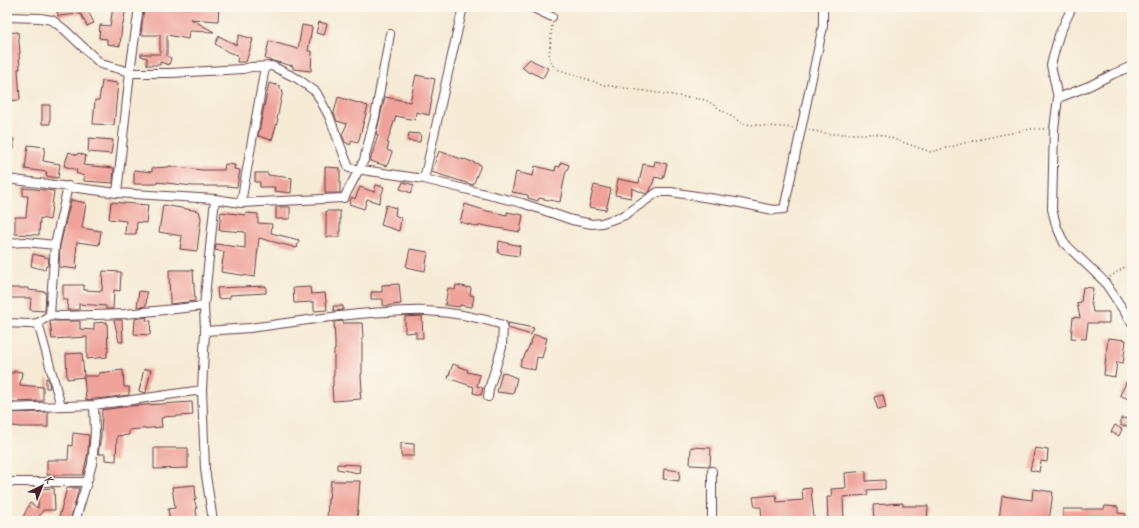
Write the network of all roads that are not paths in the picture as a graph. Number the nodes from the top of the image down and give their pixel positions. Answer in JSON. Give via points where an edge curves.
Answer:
{"nodes":[{"id":1,"x":139,"y":7,"type":"edge"},
{"id":2,"x":463,"y":7,"type":"edge"},
{"id":3,"x":531,"y":7,"type":"edge"},
{"id":4,"x":823,"y":7,"type":"edge"},
{"id":5,"x":1072,"y":7,"type":"edge"},
{"id":6,"x":7,"y":17,"type":"edge"},
{"id":7,"x":552,"y":17,"type":"road end"},
{"id":8,"x":390,"y":34,"type":"dead end"},
{"id":9,"x":265,"y":66,"type":"junction"},
{"id":10,"x":1132,"y":66,"type":"edge"},
{"id":11,"x":130,"y":72,"type":"junction"},
{"id":12,"x":1058,"y":98,"type":"junction"},
{"id":13,"x":360,"y":169,"type":"junction"},
{"id":14,"x":7,"y":178,"type":"edge"},
{"id":15,"x":424,"y":179,"type":"junction"},
{"id":16,"x":68,"y":186,"type":"junction"},
{"id":17,"x":117,"y":193,"type":"junction"},
{"id":18,"x":215,"y":199,"type":"junction"},
{"id":19,"x":241,"y":203,"type":"junction"},
{"id":20,"x":7,"y":243,"type":"edge"},
{"id":21,"x":55,"y":245,"type":"junction"},
{"id":22,"x":204,"y":306,"type":"junction"},
{"id":23,"x":50,"y":315,"type":"junction"},
{"id":24,"x":7,"y":323,"type":"edge"},
{"id":25,"x":38,"y":323,"type":"junction"},
{"id":26,"x":1132,"y":323,"type":"edge"},
{"id":27,"x":205,"y":332,"type":"junction"},
{"id":28,"x":202,"y":390,"type":"junction"},
{"id":29,"x":488,"y":397,"type":"dead end"},
{"id":30,"x":94,"y":405,"type":"junction"},
{"id":31,"x":61,"y":406,"type":"junction"},
{"id":32,"x":7,"y":408,"type":"edge"},
{"id":33,"x":712,"y":471,"type":"dead end"},
{"id":34,"x":7,"y":482,"type":"edge"},
{"id":35,"x":87,"y":482,"type":"junction"},
{"id":36,"x":75,"y":521,"type":"edge"},
{"id":37,"x":213,"y":521,"type":"edge"},
{"id":38,"x":712,"y":521,"type":"edge"}],
"edges":[{"from":1,"to":11,"type":"street"},
{"from":2,"to":15,"type":"street"},
{"from":3,"to":7,"type":"street"},
{"from":4,"to":15,"type":"street","via":[[823,26],[784,209],[773,210],[735,202],[658,192],[625,215],[592,224],[522,203]]},
{"from":5,"to":12,"type":"street","via":[[1051,65]]},
{"from":6,"to":11,"type":"street","via":[[52,20],[101,64]]},
{"from":8,"to":13,"type":"street","via":[[375,117]]},
{"from":9,"to":11,"type":"street","via":[[170,73]]},
{"from":9,"to":13,"type":"street","via":[[272,66],[316,92],[329,116],[349,168]]},
{"from":9,"to":19,"type":"street"},
{"from":10,"to":12,"type":"street"},
{"from":11,"to":17,"type":"street"},
{"from":12,"to":26,"type":"street","via":[[1054,129],[1052,209],[1056,225],[1064,243],[1104,281]]},
{"from":13,"to":15,"type":"street"},
{"from":13,"to":19,"type":"street","via":[[344,198]]},
{"from":14,"to":16,"type":"street"},
{"from":16,"to":17,"type":"street"},
{"from":16,"to":21,"type":"street"},
{"from":17,"to":18,"type":"street"},
{"from":18,"to":19,"type":"street"},
{"from":18,"to":22,"type":"street"},
{"from":20,"to":21,"type":"street"},
{"from":21,"to":23,"type":"street"},
{"from":22,"to":23,"type":"street","via":[[125,314]]},
{"from":22,"to":27,"type":"street"},
{"from":23,"to":25,"type":"street"},
{"from":24,"to":25,"type":"street"},
{"from":25,"to":31,"type":"street"},
{"from":27,"to":28,"type":"street"},
{"from":27,"to":29,"type":"street","via":[[363,313],[425,311],[471,316],[503,325],[502,347]]},
{"from":28,"to":30,"type":"street"},
{"from":28,"to":37,"type":"street","via":[[205,469]]},
{"from":30,"to":31,"type":"street"},
{"from":30,"to":35,"type":"street","via":[[95,433],[92,464]]},
{"from":31,"to":32,"type":"street"},
{"from":33,"to":38,"type":"street"},
{"from":34,"to":35,"type":"street"},
{"from":35,"to":36,"type":"street"}]}
